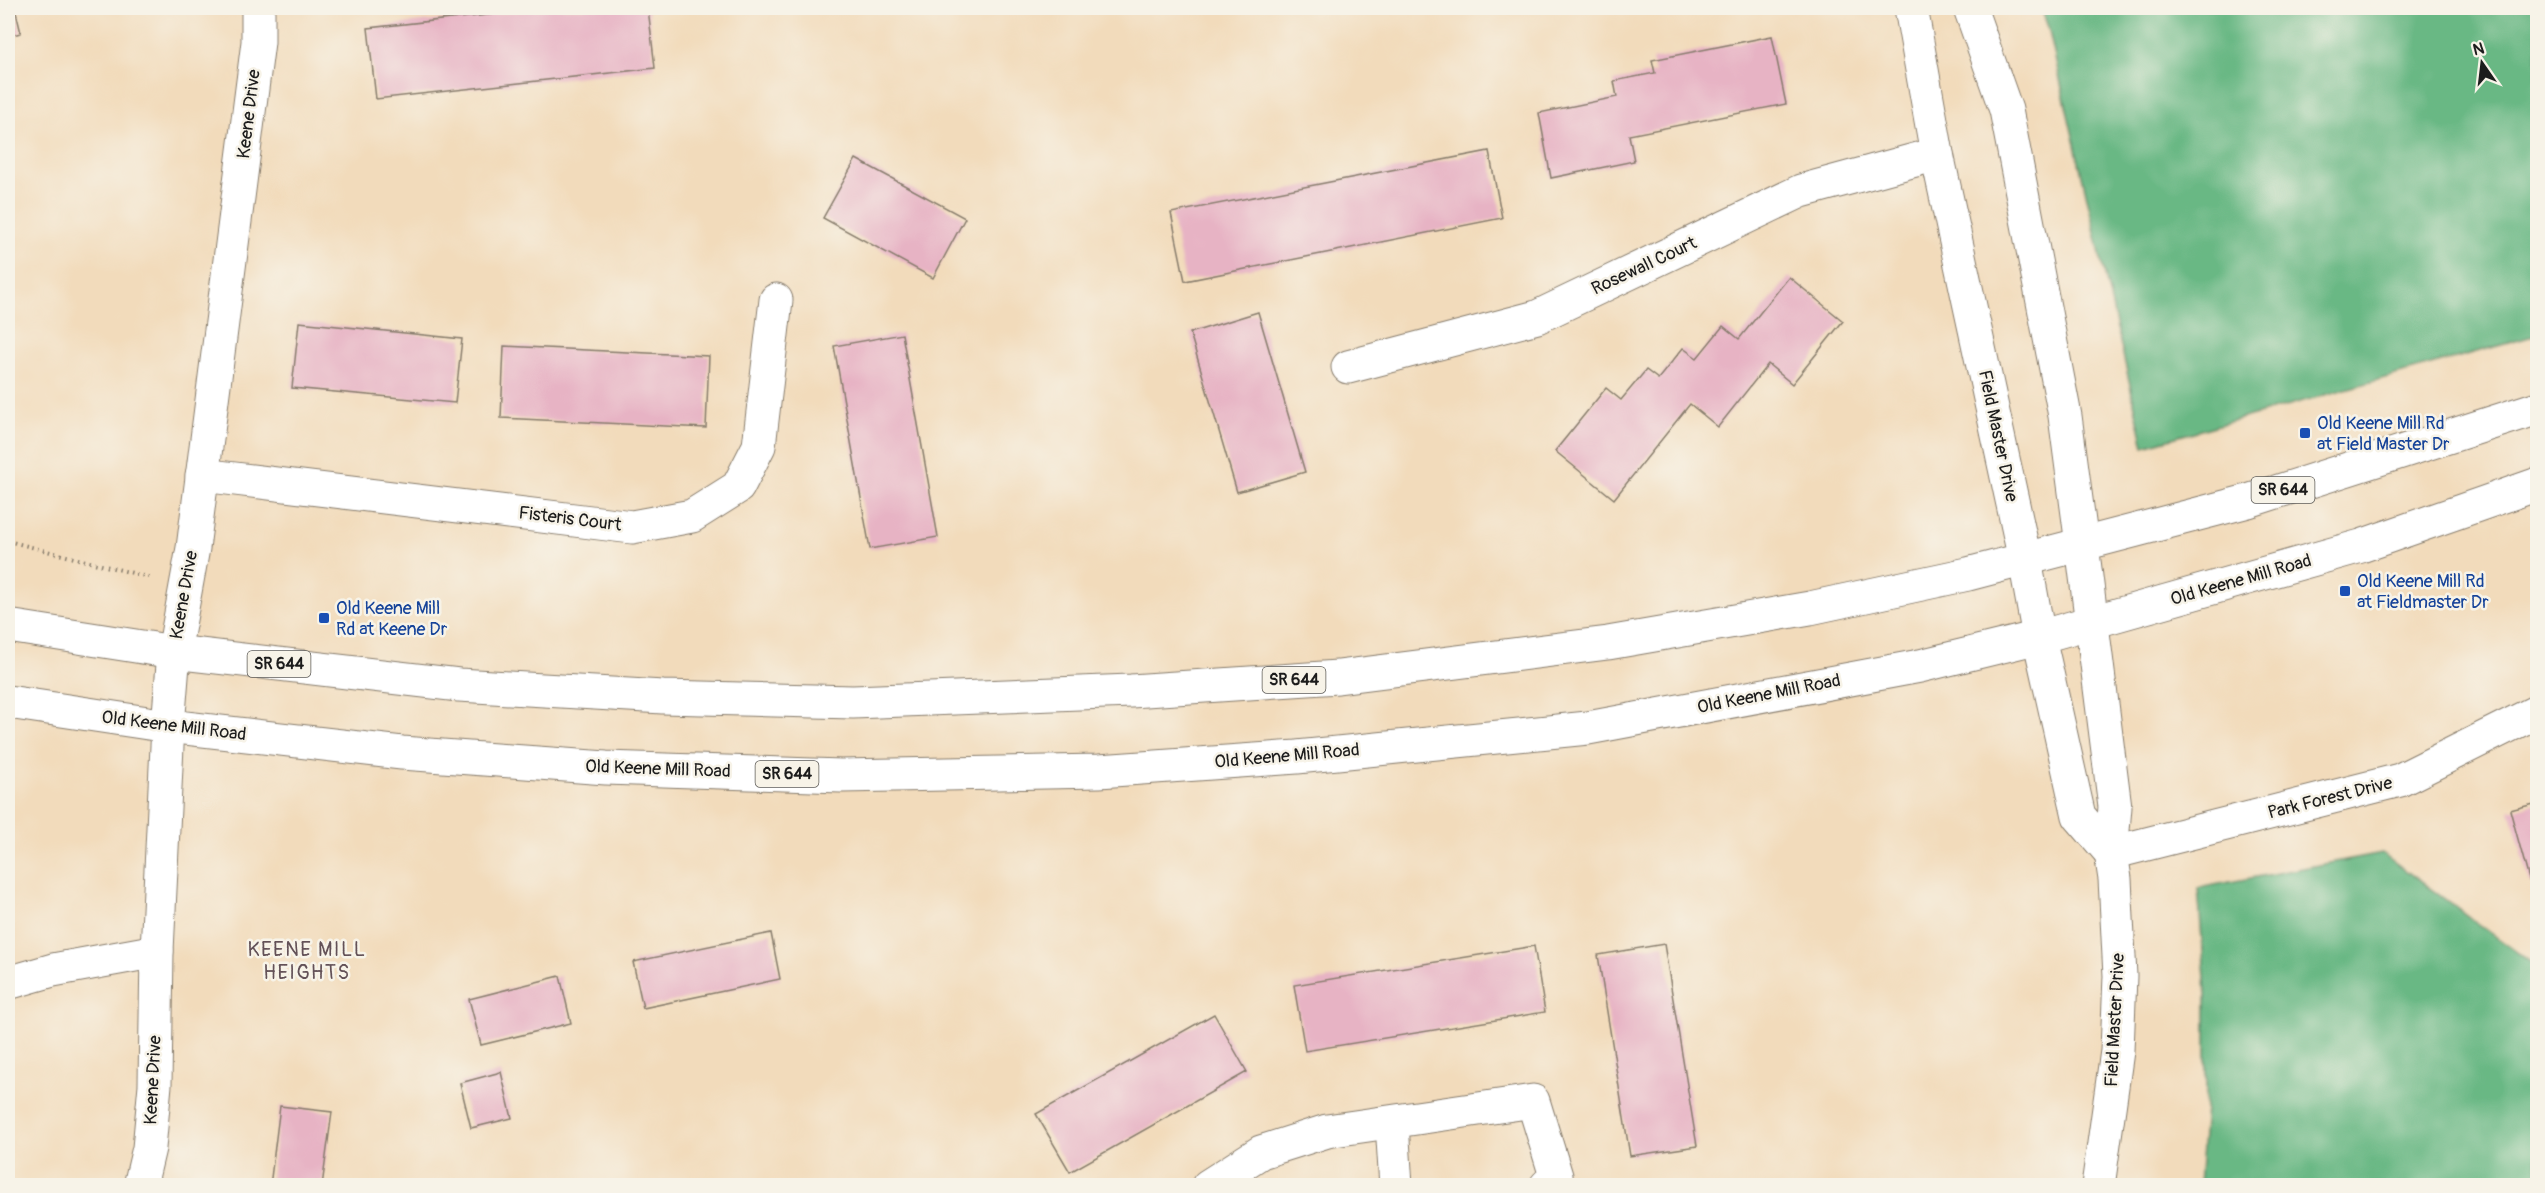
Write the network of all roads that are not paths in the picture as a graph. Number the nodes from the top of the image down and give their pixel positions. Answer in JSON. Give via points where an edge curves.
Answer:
{"nodes":[{"id":1,"x":258,"y":8,"type":"edge"},
{"id":2,"x":1911,"y":8,"type":"edge"},
{"id":3,"x":1970,"y":8,"type":"edge"},
{"id":4,"x":1937,"y":154,"type":"junction"},
{"id":5,"x":776,"y":300,"type":"dead end"},
{"id":6,"x":1348,"y":367,"type":"dead end"},
{"id":7,"x":2538,"y":408,"type":"edge"},
{"id":8,"x":202,"y":475,"type":"junction"},
{"id":9,"x":2538,"y":484,"type":"edge"},
{"id":10,"x":2082,"y":545,"type":"junction"},
{"id":11,"x":2025,"y":560,"type":"junction"},
{"id":12,"x":2093,"y":622,"type":"junction"},
{"id":13,"x":8,"y":626,"type":"edge"},
{"id":14,"x":2039,"y":637,"type":"junction"},
{"id":15,"x":174,"y":652,"type":"junction"},
{"id":16,"x":8,"y":702,"type":"edge"},
{"id":17,"x":2538,"y":711,"type":"edge"},
{"id":18,"x":168,"y":726,"type":"junction"},
{"id":19,"x":2111,"y":853,"type":"junction"},
{"id":20,"x":157,"y":951,"type":"junction"},
{"id":21,"x":8,"y":983,"type":"edge"},
{"id":22,"x":1392,"y":1124,"type":"junction"},
{"id":23,"x":140,"y":1185,"type":"edge"},
{"id":24,"x":1208,"y":1185,"type":"edge"},
{"id":25,"x":1396,"y":1185,"type":"edge"},
{"id":26,"x":1546,"y":1185,"type":"edge"},
{"id":27,"x":2097,"y":1185,"type":"edge"}],
"edges":[{"from":1,"to":8,"type":"street","name":"Keene Drive","via":[[258,42]]},
{"from":2,"to":4,"type":"street","name":"Field Master Drive"},
{"from":3,"to":10,"type":"street","name":"Field Master Drive","via":[[2006,110],[2065,416]]},
{"from":4,"to":6,"type":"street","name":"Rosewall Court","via":[[1801,191],[1537,317]]},
{"from":4,"to":11,"type":"street","name":"Field Master Drive"},
{"from":5,"to":8,"type":"street","name":"Fisteris Court","via":[[759,446],[738,487],[692,516],[632,527]]},
{"from":7,"to":10,"type":"street","number":"SR 644","via":[[2248,501]]},
{"from":8,"to":15,"type":"street","name":"Keene Drive"},
{"from":9,"to":12,"type":"street","name":"Old Keene Mill Road","number":"SR 644","via":[[2361,546]]},
{"from":10,"to":11,"type":"street","number":"SR 644"},
{"from":10,"to":12,"type":"street","name":"Field Master Drive"},
{"from":11,"to":14,"type":"street","name":"Field Master Drive"},
{"from":11,"to":15,"type":"street","number":"SR 644","via":[[1810,608],[1608,643],[1338,677],[1119,691],[854,702],[663,697],[459,685]]},
{"from":12,"to":14,"type":"street","name":"Old Keene Mill Road","number":"SR 644"},
{"from":12,"to":19,"type":"street","name":"Field Master Drive","via":[[2115,807]]},
{"from":13,"to":15,"type":"street","number":"SR 644"},
{"from":14,"to":18,"type":"street","name":"Old Keene Mill Road","number":"SR 644","via":[[1920,666],[1588,728],[1297,757],[1099,771],[841,776],[606,768],[402,753]]},
{"from":14,"to":19,"type":"street","name":"Field Master Drive","via":[[2079,816]]},
{"from":15,"to":18,"type":"street","name":"Keene Drive"},
{"from":16,"to":18,"type":"street","name":"Old Keene Mill Road","number":"SR 644"},
{"from":17,"to":19,"type":"street","name":"Park Forest Drive","via":[[2400,780]]},
{"from":18,"to":20,"type":"street","name":"Keene Drive"},
{"from":19,"to":27,"type":"street","name":"Field Master Drive","via":[[2120,976],[2116,1051]]},
{"from":20,"to":21,"type":"street","via":[[53,970]]},
{"from":20,"to":23,"type":"street","name":"Keene Drive","via":[[154,1085]]},
{"from":22,"to":24,"type":"street","via":[[1327,1131],[1261,1152]]},
{"from":22,"to":25,"type":"street"},
{"from":22,"to":26,"type":"street","via":[[1533,1101],[1556,1176]]}]}
